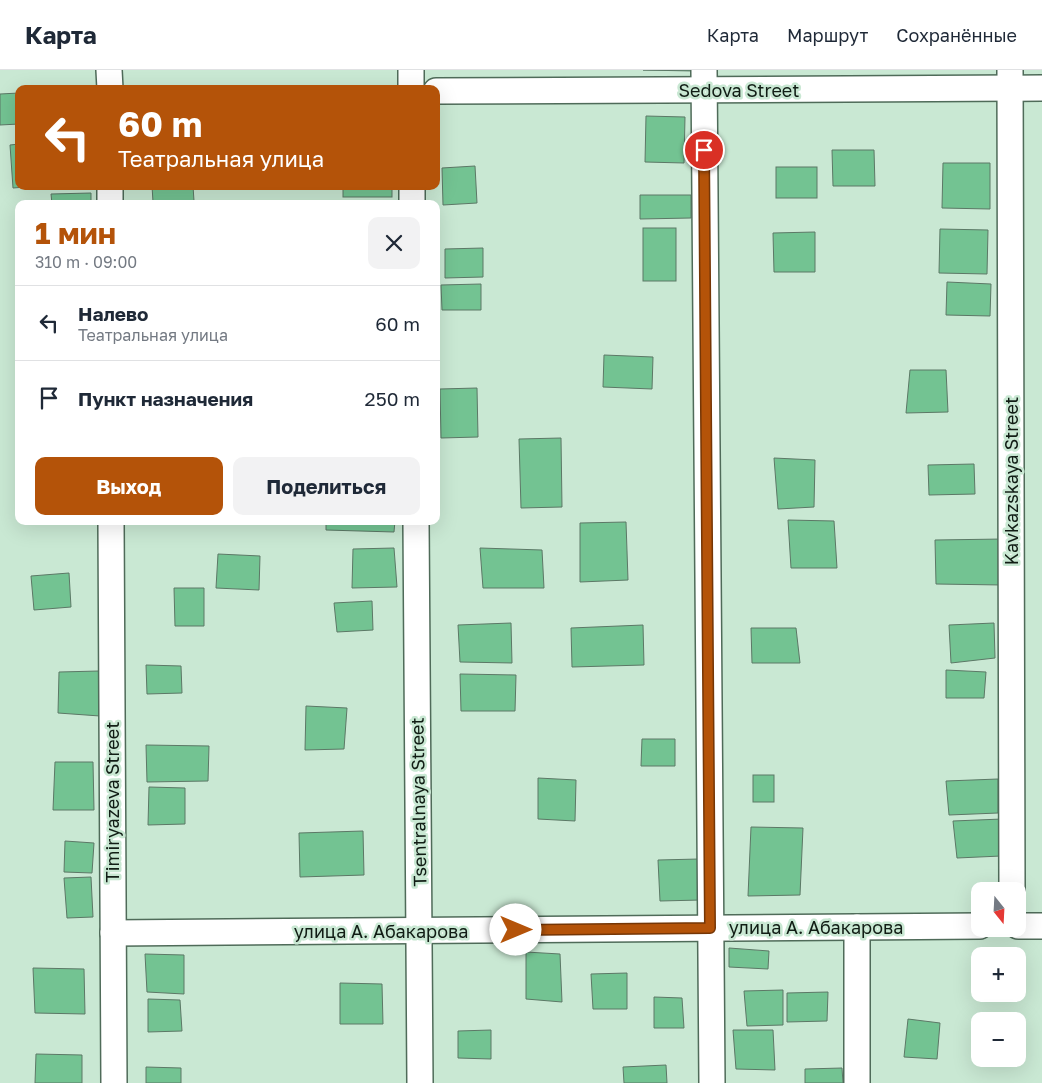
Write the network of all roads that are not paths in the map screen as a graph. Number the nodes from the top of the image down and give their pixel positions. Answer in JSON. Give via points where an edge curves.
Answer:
{"nodes":[{"id":1,"x":110,"y":70,"type":"edge"},
{"id":2,"x":411,"y":70,"type":"edge"},
{"id":3,"x":1010,"y":79,"type":"edge"},
{"id":4,"x":704,"y":80,"type":"edge"},
{"id":5,"x":110,"y":85,"type":"edge"},
{"id":6,"x":411,"y":85,"type":"edge"},
{"id":7,"x":1042,"y":88,"type":"edge"},
{"id":8,"x":440,"y":92,"type":"edge"},
{"id":9,"x":111,"y":525,"type":"edge"},
{"id":10,"x":416,"y":525,"type":"edge"},
{"id":11,"x":1012,"y":882,"type":"edge"},
{"id":12,"x":971,"y":926,"type":"edge"},
{"id":13,"x":1026,"y":926,"type":"edge"},
{"id":14,"x":1042,"y":926,"type":"edge"},
{"id":15,"x":857,"y":927,"type":"junction"},
{"id":16,"x":710,"y":928,"type":"junction"},
{"id":17,"x":420,"y":930,"type":"junction"},
{"id":18,"x":113,"y":933,"type":"junction"},
{"id":19,"x":114,"y":1083,"type":"edge"},
{"id":20,"x":420,"y":1083,"type":"edge"},
{"id":21,"x":712,"y":1083,"type":"edge"},
{"id":22,"x":857,"y":1083,"type":"edge"}],
"edges":[{"from":1,"to":5,"type":"street"},
{"from":2,"to":6,"type":"street"},
{"from":3,"to":4,"type":"street","name":"Sedova Street"},
{"from":3,"to":7,"type":"street","name":"Sedova Street"},
{"from":3,"to":11,"type":"street","name":"Kavkazskaya Street"},
{"from":4,"to":8,"type":"street","name":"Sedova Street"},
{"from":4,"to":16,"type":"street"},
{"from":9,"to":18,"type":"street","name":"Timiryazeva Street"},
{"from":10,"to":17,"type":"street","name":"Tsentralnaya Street"},
{"from":12,"to":15,"type":"street","name":"улица А. Абакарова"},
{"from":13,"to":14,"type":"street"},
{"from":15,"to":16,"type":"street","name":"улица А. Абакарова"},
{"from":15,"to":22,"type":"street"},
{"from":16,"to":17,"type":"street","name":"улица А. Абакарова"},
{"from":16,"to":21,"type":"street"},
{"from":17,"to":18,"type":"street","name":"улица А. Абакарова"},
{"from":17,"to":20,"type":"street","name":"Tsentralnaya Street"},
{"from":18,"to":19,"type":"street","name":"Timiryazeva Street"}]}
